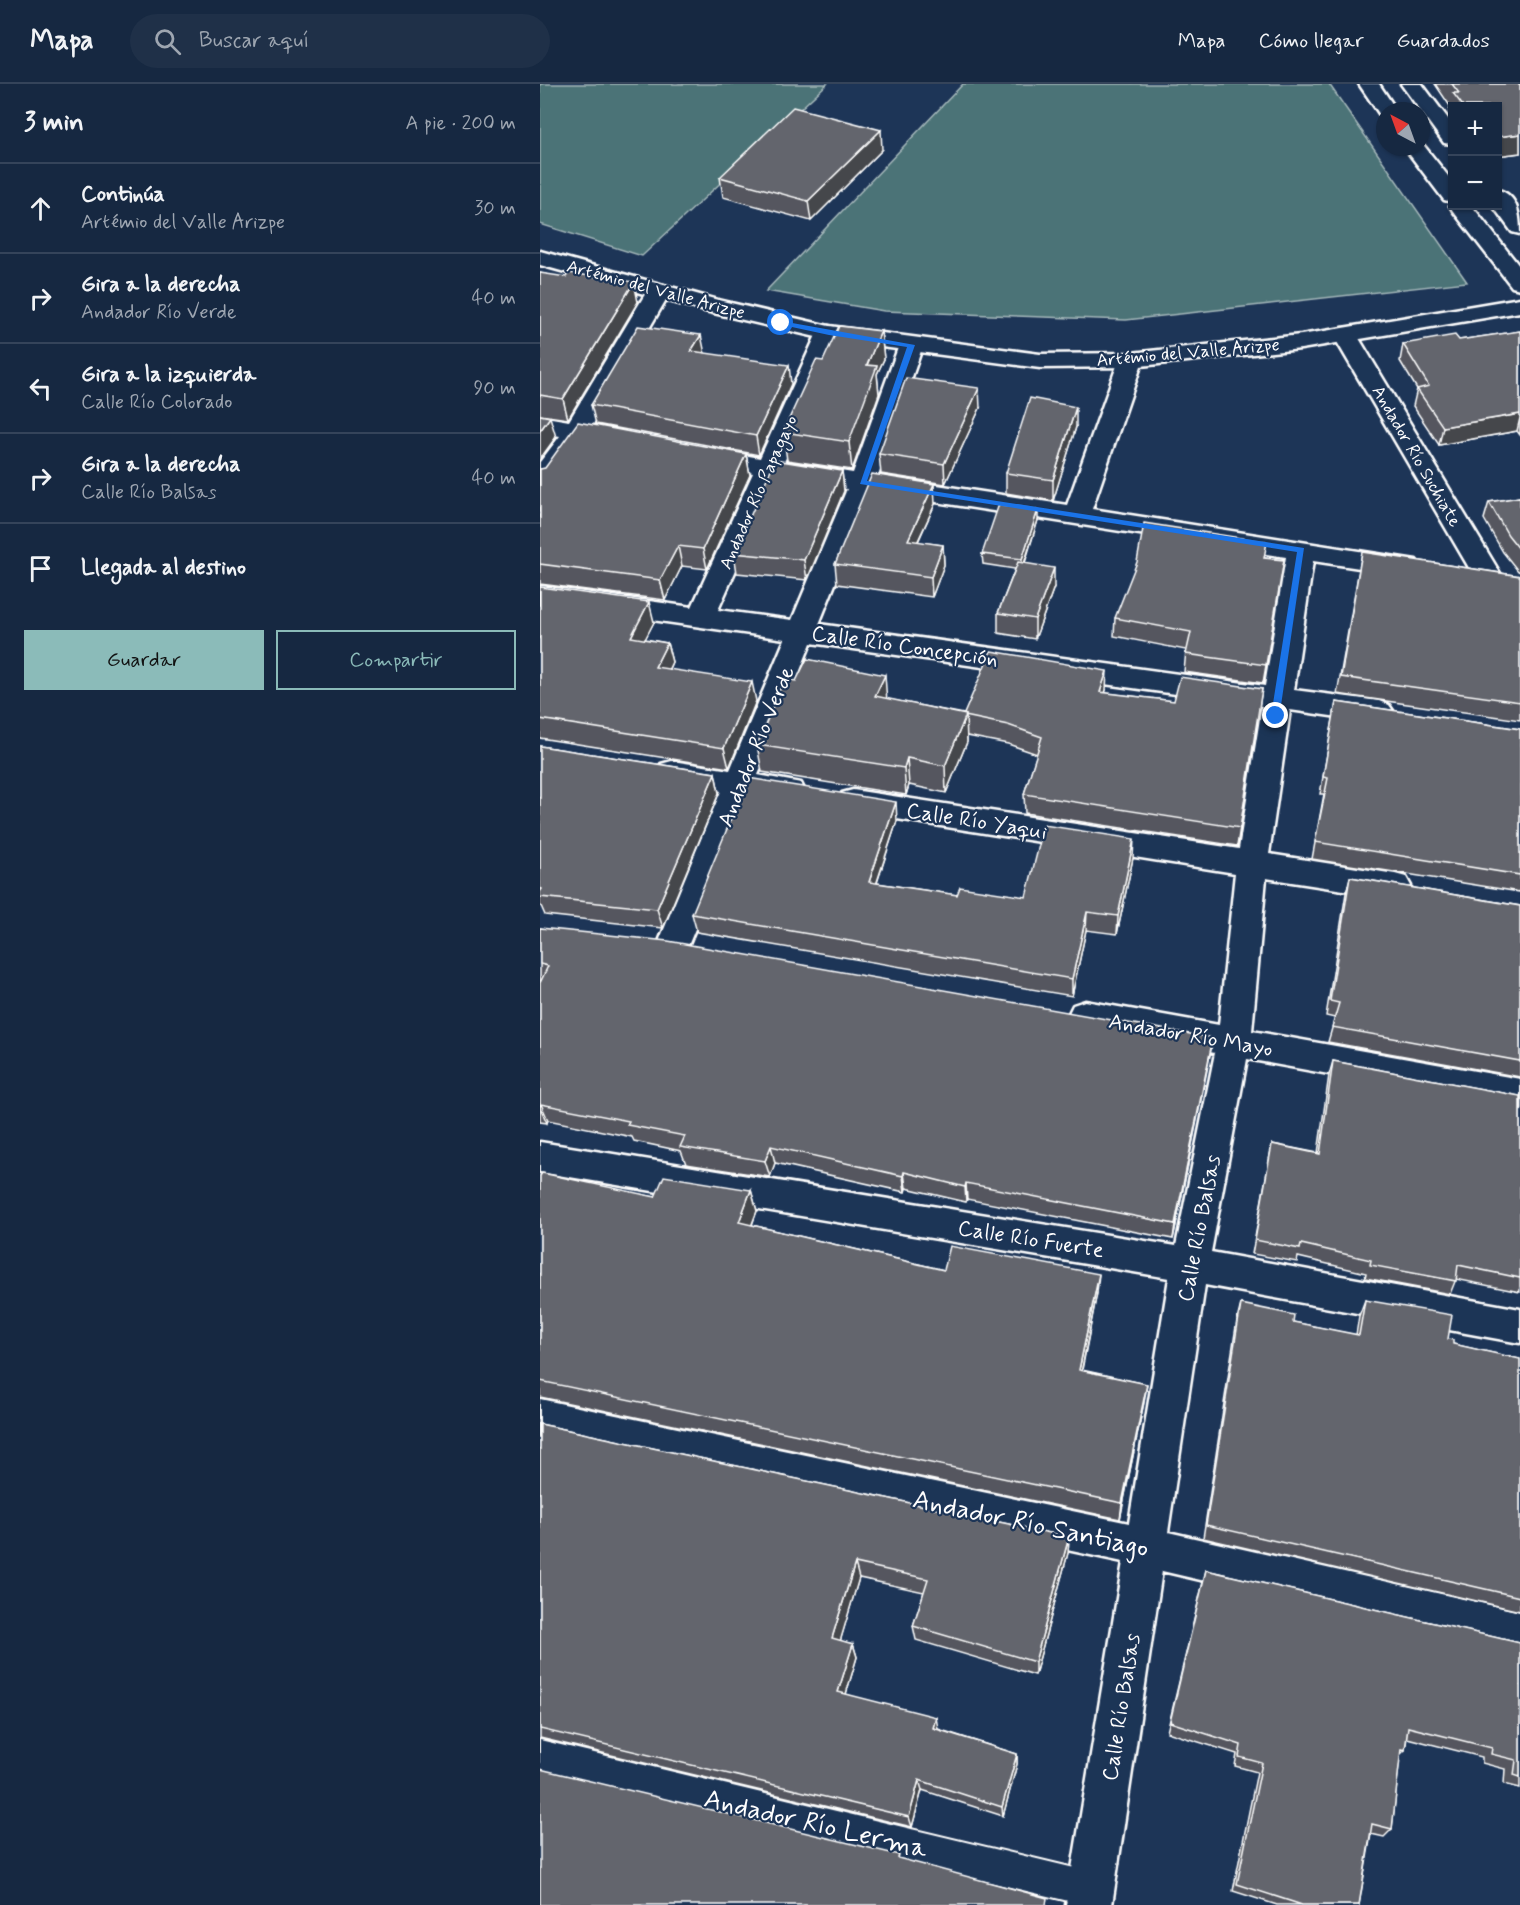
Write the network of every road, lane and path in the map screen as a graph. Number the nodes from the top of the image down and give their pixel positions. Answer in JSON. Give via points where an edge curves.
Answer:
{"nodes":[{"id":1,"x":1369,"y":84,"type":"edge"},
{"id":2,"x":1412,"y":84,"type":"edge"},
{"id":3,"x":1381,"y":102,"type":"edge"},
{"id":4,"x":1448,"y":133,"type":"edge"},
{"id":5,"x":1422,"y":156,"type":"edge"},
{"id":6,"x":1448,"y":190,"type":"edge"},
{"id":7,"x":1502,"y":204,"type":"edge"},
{"id":8,"x":1464,"y":210,"type":"edge"},
{"id":9,"x":1520,"y":227,"type":"edge"},
{"id":10,"x":540,"y":258,"type":"edge"},
{"id":11,"x":1520,"y":282,"type":"edge"},
{"id":12,"x":659,"y":291,"type":"junction"},
{"id":13,"x":1520,"y":305,"type":"edge"},
{"id":14,"x":829,"y":333,"type":"junction"},
{"id":15,"x":1345,"y":334,"type":"junction"},
{"id":16,"x":911,"y":345,"type":"junction"},
{"id":17,"x":1131,"y":360,"type":"junction"},
{"id":18,"x":540,"y":424,"type":"edge"},
{"id":19,"x":576,"y":430,"type":"junction"},
{"id":20,"x":644,"y":444,"type":"edge"},
{"id":21,"x":678,"y":450,"type":"edge"},
{"id":22,"x":768,"y":468,"type":"junction"},
{"id":23,"x":540,"y":481,"type":"edge"},
{"id":24,"x":863,"y":482,"type":"junction"},
{"id":25,"x":1077,"y":515,"type":"junction"},
{"id":26,"x":1301,"y":550,"type":"junction"},
{"id":27,"x":540,"y":595,"type":"edge"},
{"id":28,"x":701,"y":618,"type":"junction"},
{"id":29,"x":802,"y":630,"type":"junction"},
{"id":30,"x":1278,"y":698,"type":"junction"},
{"id":31,"x":1405,"y":716,"type":"edge"},
{"id":32,"x":646,"y":768,"type":"edge"},
{"id":33,"x":740,"y":783,"type":"junction"},
{"id":34,"x":1252,"y":863,"type":"junction"},
{"id":35,"x":1427,"y":892,"type":"edge"},
{"id":36,"x":640,"y":941,"type":"edge"},
{"id":37,"x":674,"y":944,"type":"junction"},
{"id":38,"x":709,"y":950,"type":"edge"},
{"id":39,"x":1059,"y":1011,"type":"edge"},
{"id":40,"x":1234,"y":1041,"type":"junction"},
{"id":41,"x":1520,"y":1094,"type":"edge"},
{"id":42,"x":540,"y":1157,"type":"edge"},
{"id":43,"x":1190,"y":1265,"type":"junction"},
{"id":44,"x":1520,"y":1326,"type":"edge"},
{"id":45,"x":540,"y":1418,"type":"edge"},
{"id":46,"x":1145,"y":1547,"type":"junction"},
{"id":47,"x":1520,"y":1634,"type":"edge"},
{"id":48,"x":540,"y":1756,"type":"edge"},
{"id":49,"x":1090,"y":1897,"type":"edge"}],
"edges":[{"from":1,"to":3,"type":"street"},
{"from":2,"to":4,"type":"street"},
{"from":5,"to":6,"type":"street"},
{"from":7,"to":9,"type":"street"},
{"from":8,"to":11,"type":"street"},
{"from":10,"to":12,"type":"street","name":"Artémio del Valle Arizpe"},
{"from":12,"to":14,"type":"street","name":"Artémio del Valle Arizpe"},
{"from":12,"to":19,"type":"street"},
{"from":13,"to":15,"type":"street","name":"Artémio del Valle Arizpe"},
{"from":14,"to":16,"type":"street","name":"Artémio del Valle Arizpe"},
{"from":14,"to":22,"type":"street","name":"Andador Río Papagayo"},
{"from":15,"to":17,"type":"street","name":"Artémio del Valle Arizpe"},
{"from":15,"to":26,"type":"street","name":"Andador Río Suchiate","via":[[1499,580]]},
{"from":16,"to":17,"type":"street","name":"Artémio del Valle Arizpe","via":[[1040,361]]},
{"from":16,"to":24,"type":"street","name":"Andador Río Verde"},
{"from":17,"to":25,"type":"street"},
{"from":18,"to":19,"type":"street"},
{"from":19,"to":20,"type":"street"},
{"from":19,"to":23,"type":"street"},
{"from":21,"to":22,"type":"street"},
{"from":22,"to":24,"type":"street"},
{"from":22,"to":28,"type":"street","name":"Andador Río Papagayo"},
{"from":24,"to":25,"type":"street"},
{"from":24,"to":29,"type":"street","name":"Andador Río Verde"},
{"from":25,"to":26,"type":"street"},
{"from":26,"to":30,"type":"street","name":"Calle Río Balsas"},
{"from":27,"to":28,"type":"street","name":"Calle Río Concepción"},
{"from":28,"to":29,"type":"street","name":"Calle Río Concepción"},
{"from":29,"to":30,"type":"street","name":"Calle Río Concepción"},
{"from":29,"to":33,"type":"street","name":"Andador Río Verde"},
{"from":30,"to":31,"type":"street","name":"Calle Río Concepción"},
{"from":30,"to":34,"type":"street","name":"Calle Río Balsas"},
{"from":32,"to":33,"type":"street","name":"Calle Río Yaqui"},
{"from":33,"to":34,"type":"street","name":"Calle Río Yaqui"},
{"from":33,"to":37,"type":"street","name":"Andador Río Verde"},
{"from":34,"to":35,"type":"street","name":"Calle Río Yaqui"},
{"from":34,"to":40,"type":"street","name":"Calle Río Balsas"},
{"from":36,"to":37,"type":"street"},
{"from":37,"to":38,"type":"street"},
{"from":39,"to":40,"type":"street","name":"Andador Río Mayo"},
{"from":40,"to":41,"type":"street","name":"Andador Río Mayo"},
{"from":40,"to":43,"type":"street","name":"Calle Río Balsas"},
{"from":42,"to":43,"type":"street","name":"Calle Río Fuerte"},
{"from":43,"to":44,"type":"street","name":"Calle Río Fuerte"},
{"from":43,"to":46,"type":"street","name":"Calle Río Balsas"},
{"from":45,"to":46,"type":"street","name":"Andador Río Santiago"},
{"from":46,"to":47,"type":"street","name":"Andador Río Santiago"},
{"from":46,"to":49,"type":"street","name":"Calle Río Balsas"},
{"from":48,"to":49,"type":"lane","name":"Andador Río Lerma"}]}
